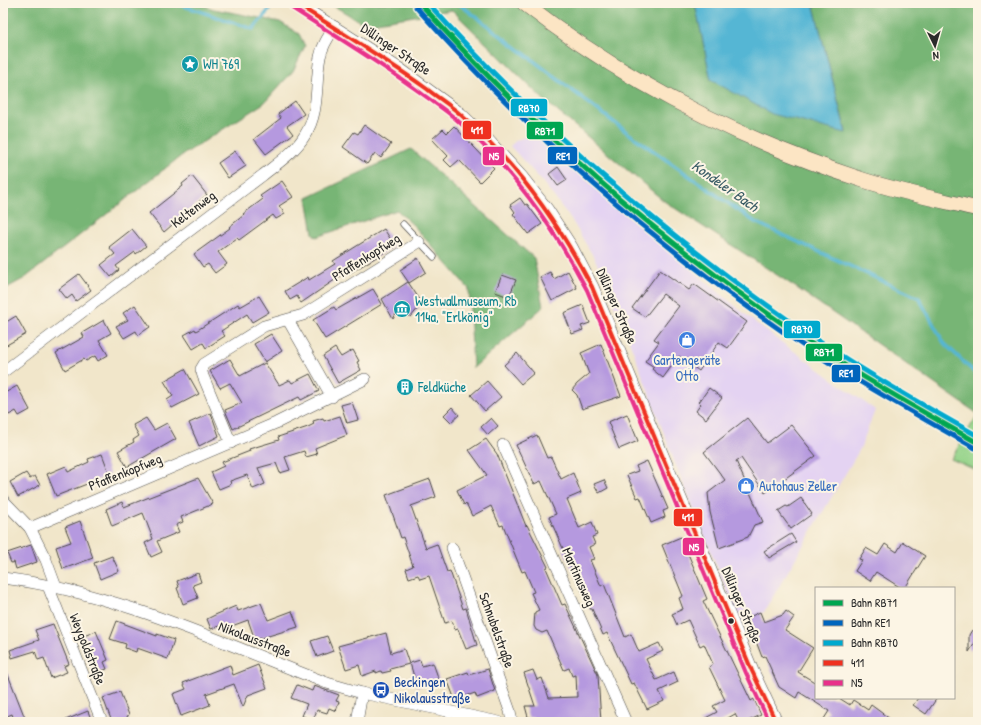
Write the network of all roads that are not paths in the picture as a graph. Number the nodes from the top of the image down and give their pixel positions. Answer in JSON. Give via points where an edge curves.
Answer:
{"nodes":[{"id":1,"x":295,"y":3,"type":"edge"},
{"id":2,"x":524,"y":3,"type":"edge"},
{"id":3,"x":335,"y":27,"type":"junction"},
{"id":4,"x":978,"y":209,"type":"edge"},
{"id":5,"x":403,"y":224,"type":"dead end"},
{"id":6,"x":418,"y":242,"type":"junction"},
{"id":7,"x":434,"y":257,"type":"dead end"},
{"id":8,"x":288,"y":320,"type":"junction"},
{"id":9,"x":3,"y":372,"type":"edge"},
{"id":10,"x":365,"y":379,"type":"dead end"},
{"id":11,"x":332,"y":397,"type":"junction"},
{"id":12,"x":231,"y":443,"type":"junction"},
{"id":13,"x":503,"y":445,"type":"dead end"},
{"id":14,"x":3,"y":500,"type":"edge"},
{"id":15,"x":30,"y":528,"type":"junction"},
{"id":16,"x":452,"y":548,"type":"dead end"},
{"id":17,"x":3,"y":578,"type":"edge"},
{"id":18,"x":52,"y":587,"type":"junction"},
{"id":19,"x":362,"y":693,"type":"junction"},
{"id":20,"x":102,"y":722,"type":"edge"},
{"id":21,"x":357,"y":722,"type":"edge"},
{"id":22,"x":499,"y":722,"type":"edge"},
{"id":23,"x":512,"y":722,"type":"edge"},
{"id":24,"x":626,"y":722,"type":"edge"},
{"id":25,"x":776,"y":722,"type":"edge"}],
"edges":[{"from":1,"to":3,"type":"street","name":"Dillinger Straße"},
{"from":2,"to":4,"type":"main road","via":[[573,39],[630,75],[692,110],[738,132],[809,161],[865,180]]},
{"from":3,"to":9,"type":"street","name":"Keltenweg","via":[[323,45],[320,56],[312,122],[294,149]]},
{"from":3,"to":25,"type":"street","name":"Dillinger Straße","via":[[460,114],[522,178],[571,247],[609,324],[752,671]]},
{"from":5,"to":6,"type":"lane","name":"Pfaffenkopfweg"},
{"from":6,"to":7,"type":"lane","name":"Pfaffenkopfweg"},
{"from":6,"to":8,"type":"street","name":"Pfaffenkopfweg","via":[[303,315]]},
{"from":8,"to":11,"type":"street"},
{"from":8,"to":12,"type":"street","name":"Pfaffenkopfweg","via":[[264,326],[210,359],[201,369]]},
{"from":10,"to":11,"type":"street","name":"Pfaffenkopfweg"},
{"from":11,"to":12,"type":"street","name":"Pfaffenkopfweg"},
{"from":12,"to":15,"type":"street","name":"Pfaffenkopfweg"},
{"from":13,"to":24,"type":"street","name":"Martinusweg"},
{"from":14,"to":15,"type":"street","name":"Weygoldstraße"},
{"from":15,"to":18,"type":"street","name":"Weygoldstraße","via":[[46,560]]},
{"from":16,"to":23,"type":"street","name":"Schnubelstraße"},
{"from":17,"to":18,"type":"street","name":"Nikolausstraße"},
{"from":18,"to":19,"type":"street","name":"Nikolausstraße","via":[[114,602],[327,683]]},
{"from":18,"to":20,"type":"street","name":"Weygoldstraße","via":[[52,600]]},
{"from":19,"to":21,"type":"street"},
{"from":19,"to":22,"type":"street","name":"Nikolausstraße"}]}
